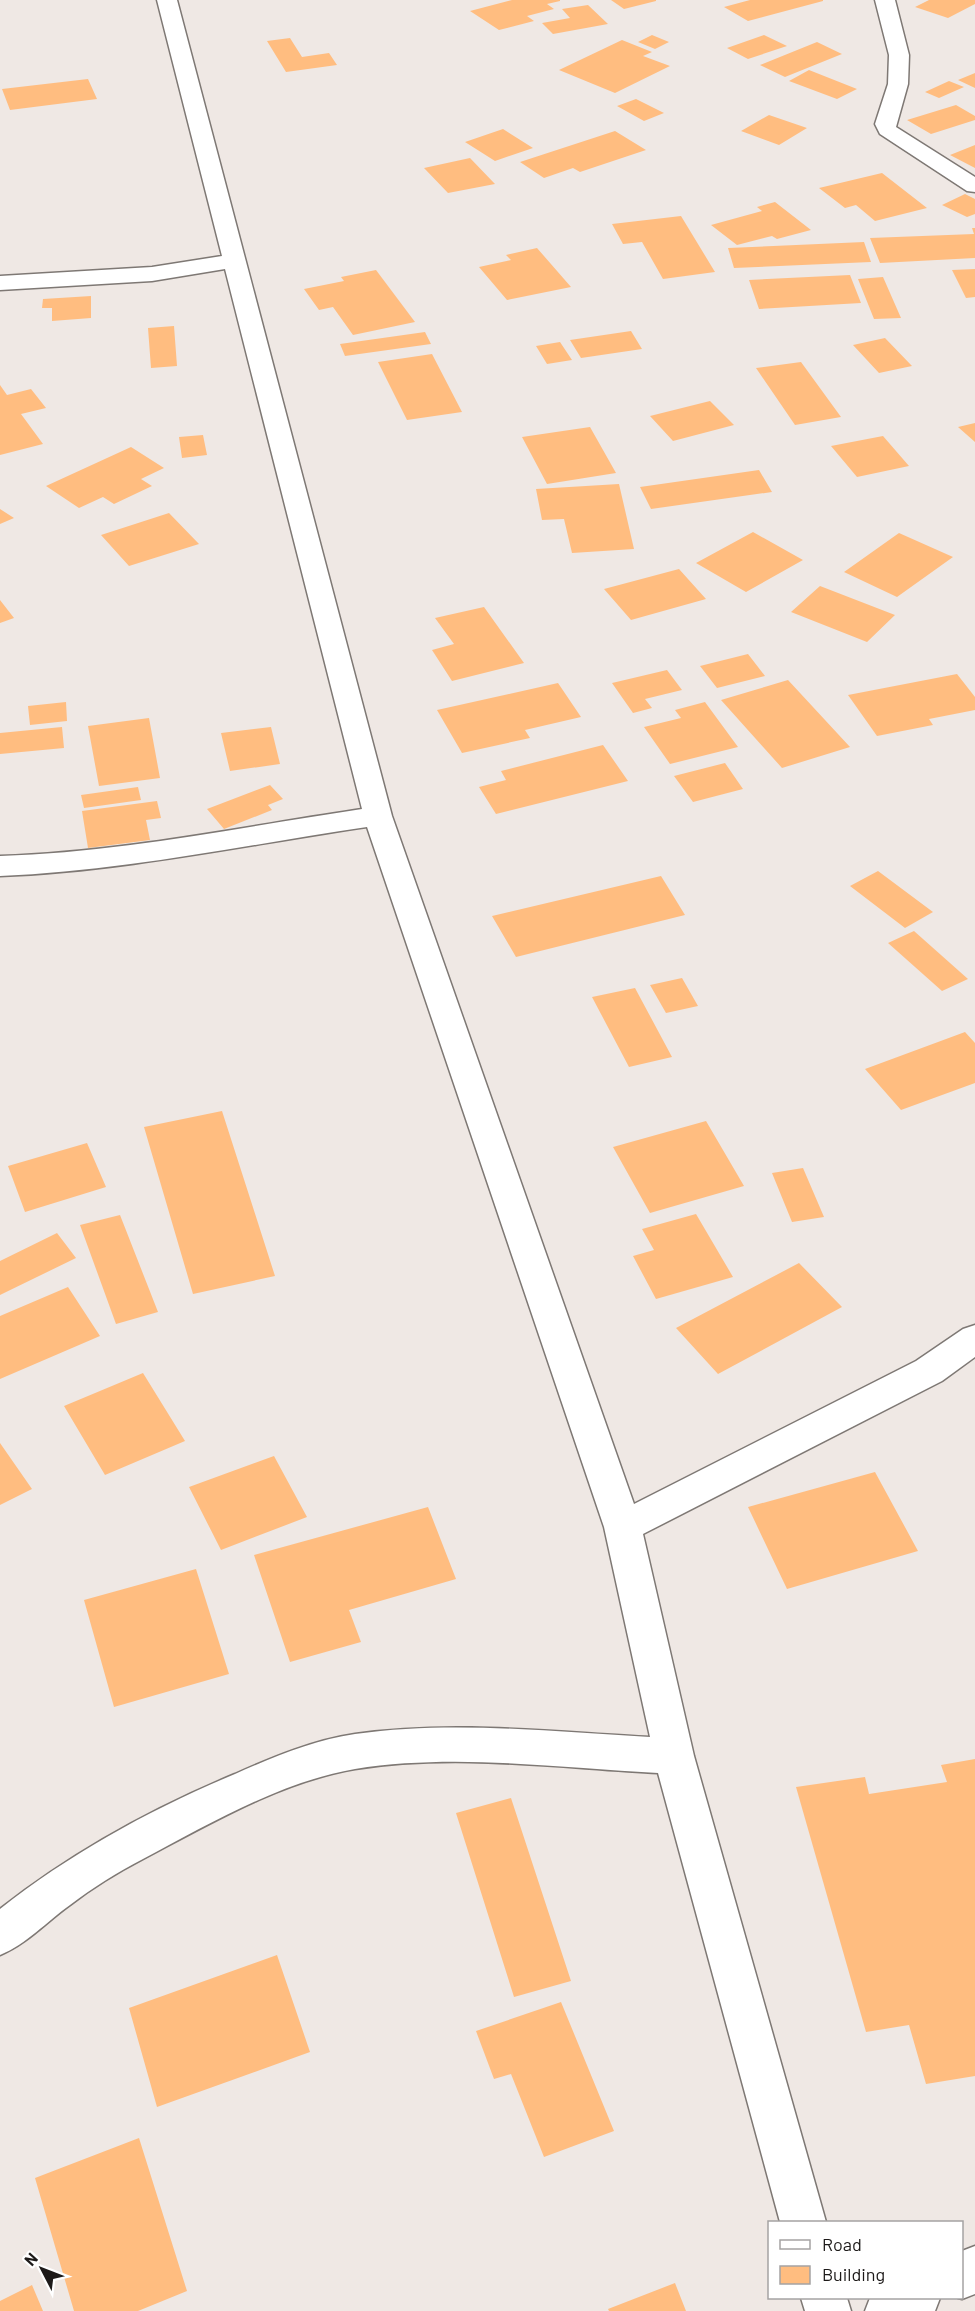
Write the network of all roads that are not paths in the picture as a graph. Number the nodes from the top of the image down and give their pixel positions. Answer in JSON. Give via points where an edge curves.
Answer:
{"nodes":[{"id":1,"x":167,"y":0,"type":"edge"},
{"id":2,"x":885,"y":0,"type":"edge"},
{"id":3,"x":975,"y":186,"type":"edge"},
{"id":4,"x":233,"y":261,"type":"junction"},
{"id":5,"x":0,"y":283,"type":"edge"},
{"id":6,"x":378,"y":816,"type":"junction"},
{"id":7,"x":0,"y":866,"type":"edge"},
{"id":8,"x":975,"y":1339,"type":"edge"},
{"id":9,"x":622,"y":1527,"type":"junction"},
{"id":10,"x":674,"y":1756,"type":"junction"},
{"id":11,"x":0,"y":1935,"type":"edge"},
{"id":12,"x":802,"y":2221,"type":"edge"},
{"id":13,"x":914,"y":2299,"type":"edge"},
{"id":14,"x":888,"y":2311,"type":"edge"}],
"edges":[{"from":1,"to":4,"type":"street"},
{"from":2,"to":3,"type":"street","via":[[899,55],[898,84],[885,124],[887,130]]},
{"from":4,"to":5,"type":"street","via":[[152,274]]},
{"from":4,"to":6,"type":"street"},
{"from":6,"to":7,"type":"street","via":[[77,862]]},
{"from":6,"to":9,"type":"street"},
{"from":8,"to":9,"type":"street","via":[[929,1371]]},
{"from":9,"to":10,"type":"street"},
{"from":10,"to":11,"type":"street","via":[[444,1744],[354,1752],[285,1772],[208,1804],[122,1849],[55,1891]]},
{"from":10,"to":12,"type":"street"},
{"from":13,"to":14,"type":"street"}]}
